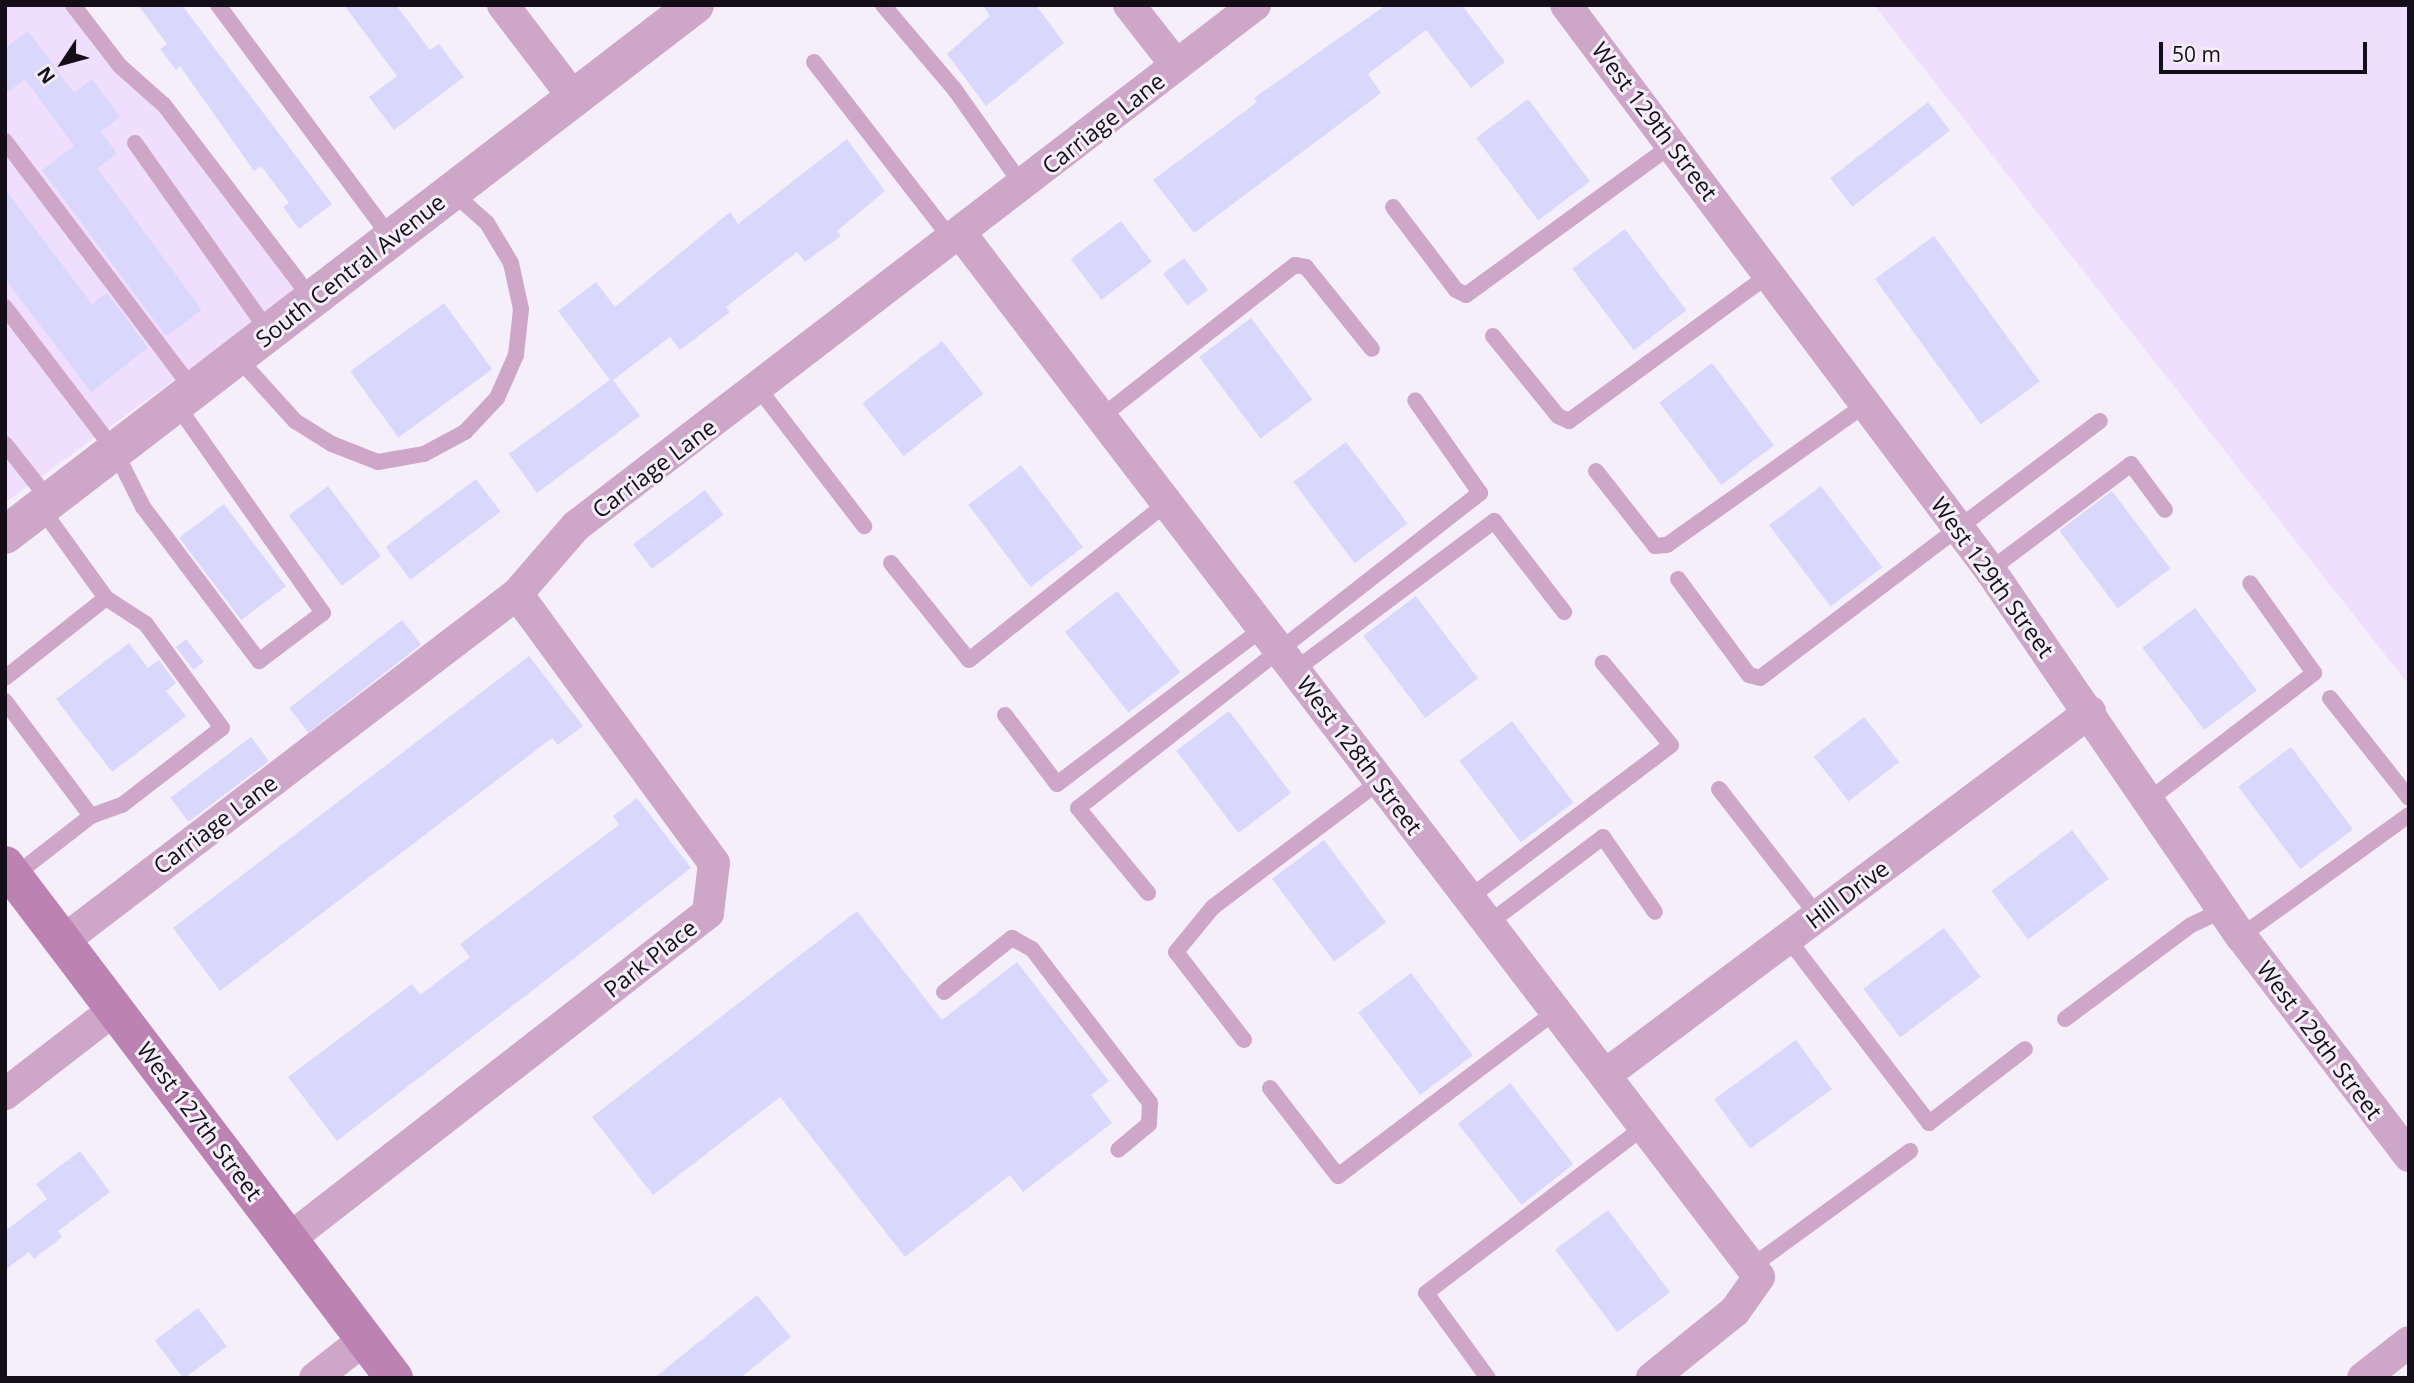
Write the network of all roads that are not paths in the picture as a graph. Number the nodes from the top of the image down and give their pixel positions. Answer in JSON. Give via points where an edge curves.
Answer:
{"nodes":[{"id":1,"x":73,"y":5,"type":"edge"},
{"id":2,"x":218,"y":5,"type":"edge"},
{"id":3,"x":503,"y":5,"type":"edge"},
{"id":4,"x":695,"y":5,"type":"edge"},
{"id":5,"x":883,"y":5,"type":"edge"},
{"id":6,"x":1129,"y":5,"type":"edge"},
{"id":7,"x":1255,"y":5,"type":"edge"},
{"id":8,"x":1566,"y":5,"type":"edge"},
{"id":9,"x":814,"y":62,"type":"dead end"},
{"id":10,"x":1176,"y":65,"type":"junction"},
{"id":11,"x":574,"y":98,"type":"junction"},
{"id":12,"x":5,"y":141,"type":"edge"},
{"id":13,"x":135,"y":143,"type":"dead end"},
{"id":14,"x":1672,"y":145,"type":"junction"},
{"id":15,"x":1023,"y":186,"type":"junction"},
{"id":16,"x":452,"y":192,"type":"junction"},
{"id":17,"x":1394,"y":207,"type":"dead end"},
{"id":18,"x":957,"y":237,"type":"junction"},
{"id":19,"x":391,"y":238,"type":"junction"},
{"id":20,"x":1770,"y":274,"type":"junction"},
{"id":21,"x":312,"y":299,"type":"junction"},
{"id":22,"x":5,"y":307,"type":"edge"},
{"id":23,"x":269,"y":332,"type":"junction"},
{"id":24,"x":1493,"y":335,"type":"dead end"},
{"id":25,"x":1372,"y":349,"type":"dead end"},
{"id":26,"x":237,"y":357,"type":"junction"},
{"id":27,"x":760,"y":389,"type":"junction"},
{"id":28,"x":185,"y":397,"type":"junction"},
{"id":29,"x":1415,"y":400,"type":"dead end"},
{"id":30,"x":1866,"y":404,"type":"junction"},
{"id":31,"x":1101,"y":417,"type":"junction"},
{"id":32,"x":2100,"y":421,"type":"dead end"},
{"id":33,"x":5,"y":444,"type":"edge"},
{"id":34,"x":115,"y":451,"type":"junction"},
{"id":35,"x":1596,"y":471,"type":"dead end"},
{"id":36,"x":1167,"y":503,"type":"junction"},
{"id":37,"x":45,"y":504,"type":"junction"},
{"id":38,"x":2165,"y":510,"type":"dead end"},
{"id":39,"x":864,"y":526,"type":"dead end"},
{"id":40,"x":1959,"y":528,"type":"junction"},
{"id":41,"x":5,"y":535,"type":"edge"},
{"id":42,"x":891,"y":563,"type":"dead end"},
{"id":43,"x":1990,"y":570,"type":"junction"},
{"id":44,"x":1678,"y":579,"type":"dead end"},
{"id":45,"x":2250,"y":583,"type":"dead end"},
{"id":46,"x":517,"y":594,"type":"junction"},
{"id":47,"x":106,"y":598,"type":"junction"},
{"id":48,"x":1564,"y":612,"type":"dead end"},
{"id":49,"x":1279,"y":649,"type":"junction"},
{"id":50,"x":1603,"y":663,"type":"dead end"},
{"id":51,"x":5,"y":678,"type":"edge"},
{"id":52,"x":2330,"y":698,"type":"dead end"},
{"id":53,"x":5,"y":701,"type":"edge"},
{"id":54,"x":2090,"y":712,"type":"junction"},
{"id":55,"x":1005,"y":715,"type":"dead end"},
{"id":56,"x":1380,"y":781,"type":"junction"},
{"id":57,"x":1719,"y":789,"type":"dead end"},
{"id":58,"x":2409,"y":798,"type":"edge"},
{"id":59,"x":2150,"y":799,"type":"junction"},
{"id":60,"x":90,"y":816,"type":"junction"},
{"id":61,"x":2409,"y":816,"type":"edge"},
{"id":62,"x":10,"y":871,"type":"edge"},
{"id":63,"x":1148,"y":893,"type":"dead end"},
{"id":64,"x":1469,"y":898,"type":"junction"},
{"id":65,"x":2225,"y":909,"type":"junction"},
{"id":66,"x":1655,"y":912,"type":"dead end"},
{"id":67,"x":1818,"y":916,"type":"junction"},
{"id":68,"x":1489,"y":923,"type":"junction"},
{"id":69,"x":2241,"y":936,"type":"junction"},
{"id":70,"x":1788,"y":939,"type":"junction"},
{"id":71,"x":63,"y":940,"type":"junction"},
{"id":72,"x":944,"y":992,"type":"dead end"},
{"id":73,"x":115,"y":1009,"type":"junction"},
{"id":74,"x":1556,"y":1011,"type":"junction"},
{"id":75,"x":2065,"y":1020,"type":"dead end"},
{"id":76,"x":1244,"y":1040,"type":"dead end"},
{"id":77,"x":2025,"y":1049,"type":"dead end"},
{"id":78,"x":1605,"y":1075,"type":"junction"},
{"id":79,"x":1270,"y":1088,"type":"dead end"},
{"id":80,"x":5,"y":1094,"type":"edge"},
{"id":81,"x":1644,"y":1127,"type":"junction"},
{"id":82,"x":1118,"y":1150,"type":"dead end"},
{"id":83,"x":1910,"y":1151,"type":"dead end"},
{"id":84,"x":2409,"y":1156,"type":"edge"},
{"id":85,"x":289,"y":1240,"type":"junction"},
{"id":86,"x":1755,"y":1272,"type":"junction"},
{"id":87,"x":365,"y":1339,"type":"junction"},
{"id":88,"x":2409,"y":1342,"type":"edge"},
{"id":89,"x":315,"y":1378,"type":"edge"},
{"id":90,"x":394,"y":1378,"type":"edge"},
{"id":91,"x":1488,"y":1378,"type":"edge"},
{"id":92,"x":1652,"y":1378,"type":"edge"},
{"id":93,"x":2363,"y":1378,"type":"edge"}],
"edges":[{"from":1,"to":21,"type":"lane","via":[[120,66],[164,105]]},
{"from":2,"to":19,"type":"lane"},
{"from":3,"to":11,"type":"street"},
{"from":4,"to":11,"type":"street","name":"South Central Avenue"},
{"from":5,"to":15,"type":"lane","via":[[955,90]]},
{"from":6,"to":10,"type":"street"},
{"from":7,"to":10,"type":"street","name":"Carriage Lane"},
{"from":8,"to":14,"type":"street","name":"West 129th Street"},
{"from":9,"to":18,"type":"lane"},
{"from":10,"to":15,"type":"street","name":"Carriage Lane"},
{"from":11,"to":16,"type":"street","name":"South Central Avenue"},
{"from":12,"to":28,"type":"lane"},
{"from":13,"to":23,"type":"lane"},
{"from":14,"to":17,"type":"lane","via":[[1466,295],[1456,290]]},
{"from":14,"to":20,"type":"street","name":"West 129th Street"},
{"from":15,"to":18,"type":"street","name":"Carriage Lane"},
{"from":16,"to":19,"type":"street","name":"South Central Avenue"},
{"from":16,"to":26,"type":"lane","via":[[486,223],[511,263],[521,309],[516,355],[497,398],[465,432],[424,454],[378,462],[332,444],[295,421]]},
{"from":18,"to":27,"type":"street","name":"Carriage Lane"},
{"from":18,"to":31,"type":"street","name":"West 128th Street"},
{"from":19,"to":21,"type":"street","name":"South Central Avenue"},
{"from":20,"to":24,"type":"lane","via":[[1569,421],[1558,416]]},
{"from":20,"to":30,"type":"street","name":"West 129th Street"},
{"from":21,"to":23,"type":"street","name":"South Central Avenue"},
{"from":22,"to":34,"type":"lane"},
{"from":23,"to":26,"type":"street","name":"South Central Avenue"},
{"from":25,"to":31,"type":"lane","via":[[1306,267],[1295,265]]},
{"from":26,"to":28,"type":"street","name":"South Central Avenue"},
{"from":27,"to":39,"type":"lane"},
{"from":27,"to":46,"type":"street","name":"Carriage Lane","via":[[576,526]]},
{"from":28,"to":34,"type":"street","name":"South Central Avenue"},
{"from":28,"to":34,"type":"lane","via":[[323,613],[259,661],[143,507]]},
{"from":29,"to":49,"type":"lane","via":[[1480,493]]},
{"from":30,"to":35,"type":"lane","via":[[1667,545],[1655,546]]},
{"from":30,"to":40,"type":"street","name":"West 129th Street"},
{"from":31,"to":36,"type":"street","name":"West 128th Street"},
{"from":32,"to":40,"type":"lane"},
{"from":33,"to":37,"type":"lane"},
{"from":34,"to":37,"type":"street","name":"South Central Avenue"},
{"from":36,"to":42,"type":"lane","via":[[970,660]]},
{"from":36,"to":49,"type":"street","name":"West 128th Street"},
{"from":37,"to":41,"type":"street","name":"South Central Avenue"},
{"from":37,"to":47,"type":"lane"},
{"from":38,"to":43,"type":"lane","via":[[2131,464]]},
{"from":40,"to":43,"type":"street","name":"West 129th Street"},
{"from":40,"to":44,"type":"lane","via":[[1760,678],[1749,675]]},
{"from":43,"to":54,"type":"street","name":"West 129th Street"},
{"from":45,"to":59,"type":"lane","via":[[2314,673]]},
{"from":46,"to":71,"type":"street","name":"Carriage Lane"},
{"from":46,"to":85,"type":"street","name":"Park Place","via":[[714,863],[708,913]]},
{"from":47,"to":51,"type":"lane"},
{"from":47,"to":60,"type":"lane","via":[[146,624],[222,728],[122,805]]},
{"from":48,"to":49,"type":"lane","via":[[1494,521]]},
{"from":49,"to":55,"type":"lane","via":[[1058,784]]},
{"from":49,"to":56,"type":"street","name":"West 128th Street"},
{"from":49,"to":63,"type":"lane","via":[[1078,808]]},
{"from":50,"to":64,"type":"lane","via":[[1671,745]]},
{"from":52,"to":58,"type":"lane"},
{"from":53,"to":60,"type":"lane"},
{"from":54,"to":59,"type":"street","name":"West 129th Street"},
{"from":54,"to":67,"type":"street","name":"Hill Drive"},
{"from":56,"to":64,"type":"street","name":"West 128th Street"},
{"from":56,"to":76,"type":"lane","via":[[1213,907],[1177,952]]},
{"from":57,"to":67,"type":"lane"},
{"from":59,"to":65,"type":"street","name":"West 129th Street"},
{"from":60,"to":62,"type":"lane"},
{"from":61,"to":69,"type":"lane"},
{"from":62,"to":71,"type":"main road","name":"West 127th Street"},
{"from":64,"to":68,"type":"street","name":"West 128th Street"},
{"from":65,"to":69,"type":"street","name":"West 129th Street"},
{"from":65,"to":75,"type":"lane","via":[[2191,925]]},
{"from":66,"to":68,"type":"lane","via":[[1603,837]]},
{"from":67,"to":70,"type":"street","name":"Hill Drive"},
{"from":68,"to":74,"type":"street","name":"West 128th Street"},
{"from":69,"to":84,"type":"street","name":"West 129th Street"},
{"from":70,"to":77,"type":"lane","via":[[1929,1123]]},
{"from":70,"to":78,"type":"street","name":"Hill Drive"},
{"from":71,"to":73,"type":"main road","name":"West 127th Street"},
{"from":72,"to":82,"type":"lane","via":[[1012,938],[1032,949],[1150,1103],[1149,1124]]},
{"from":73,"to":80,"type":"street"},
{"from":73,"to":85,"type":"main road","name":"West 127th Street"},
{"from":74,"to":78,"type":"street","name":"West 128th Street"},
{"from":74,"to":79,"type":"lane","via":[[1338,1176]]},
{"from":78,"to":81,"type":"street","name":"West 128th Street"},
{"from":81,"to":86,"type":"street","name":"West 128th Street"},
{"from":81,"to":91,"type":"lane","via":[[1426,1293]]},
{"from":83,"to":86,"type":"lane"},
{"from":85,"to":87,"type":"main road","name":"West 127th Street"},
{"from":86,"to":92,"type":"street","via":[[1735,1311]]},
{"from":87,"to":89,"type":"street"},
{"from":87,"to":90,"type":"main road","name":"West 127th Street"},
{"from":88,"to":93,"type":"street"}]}
